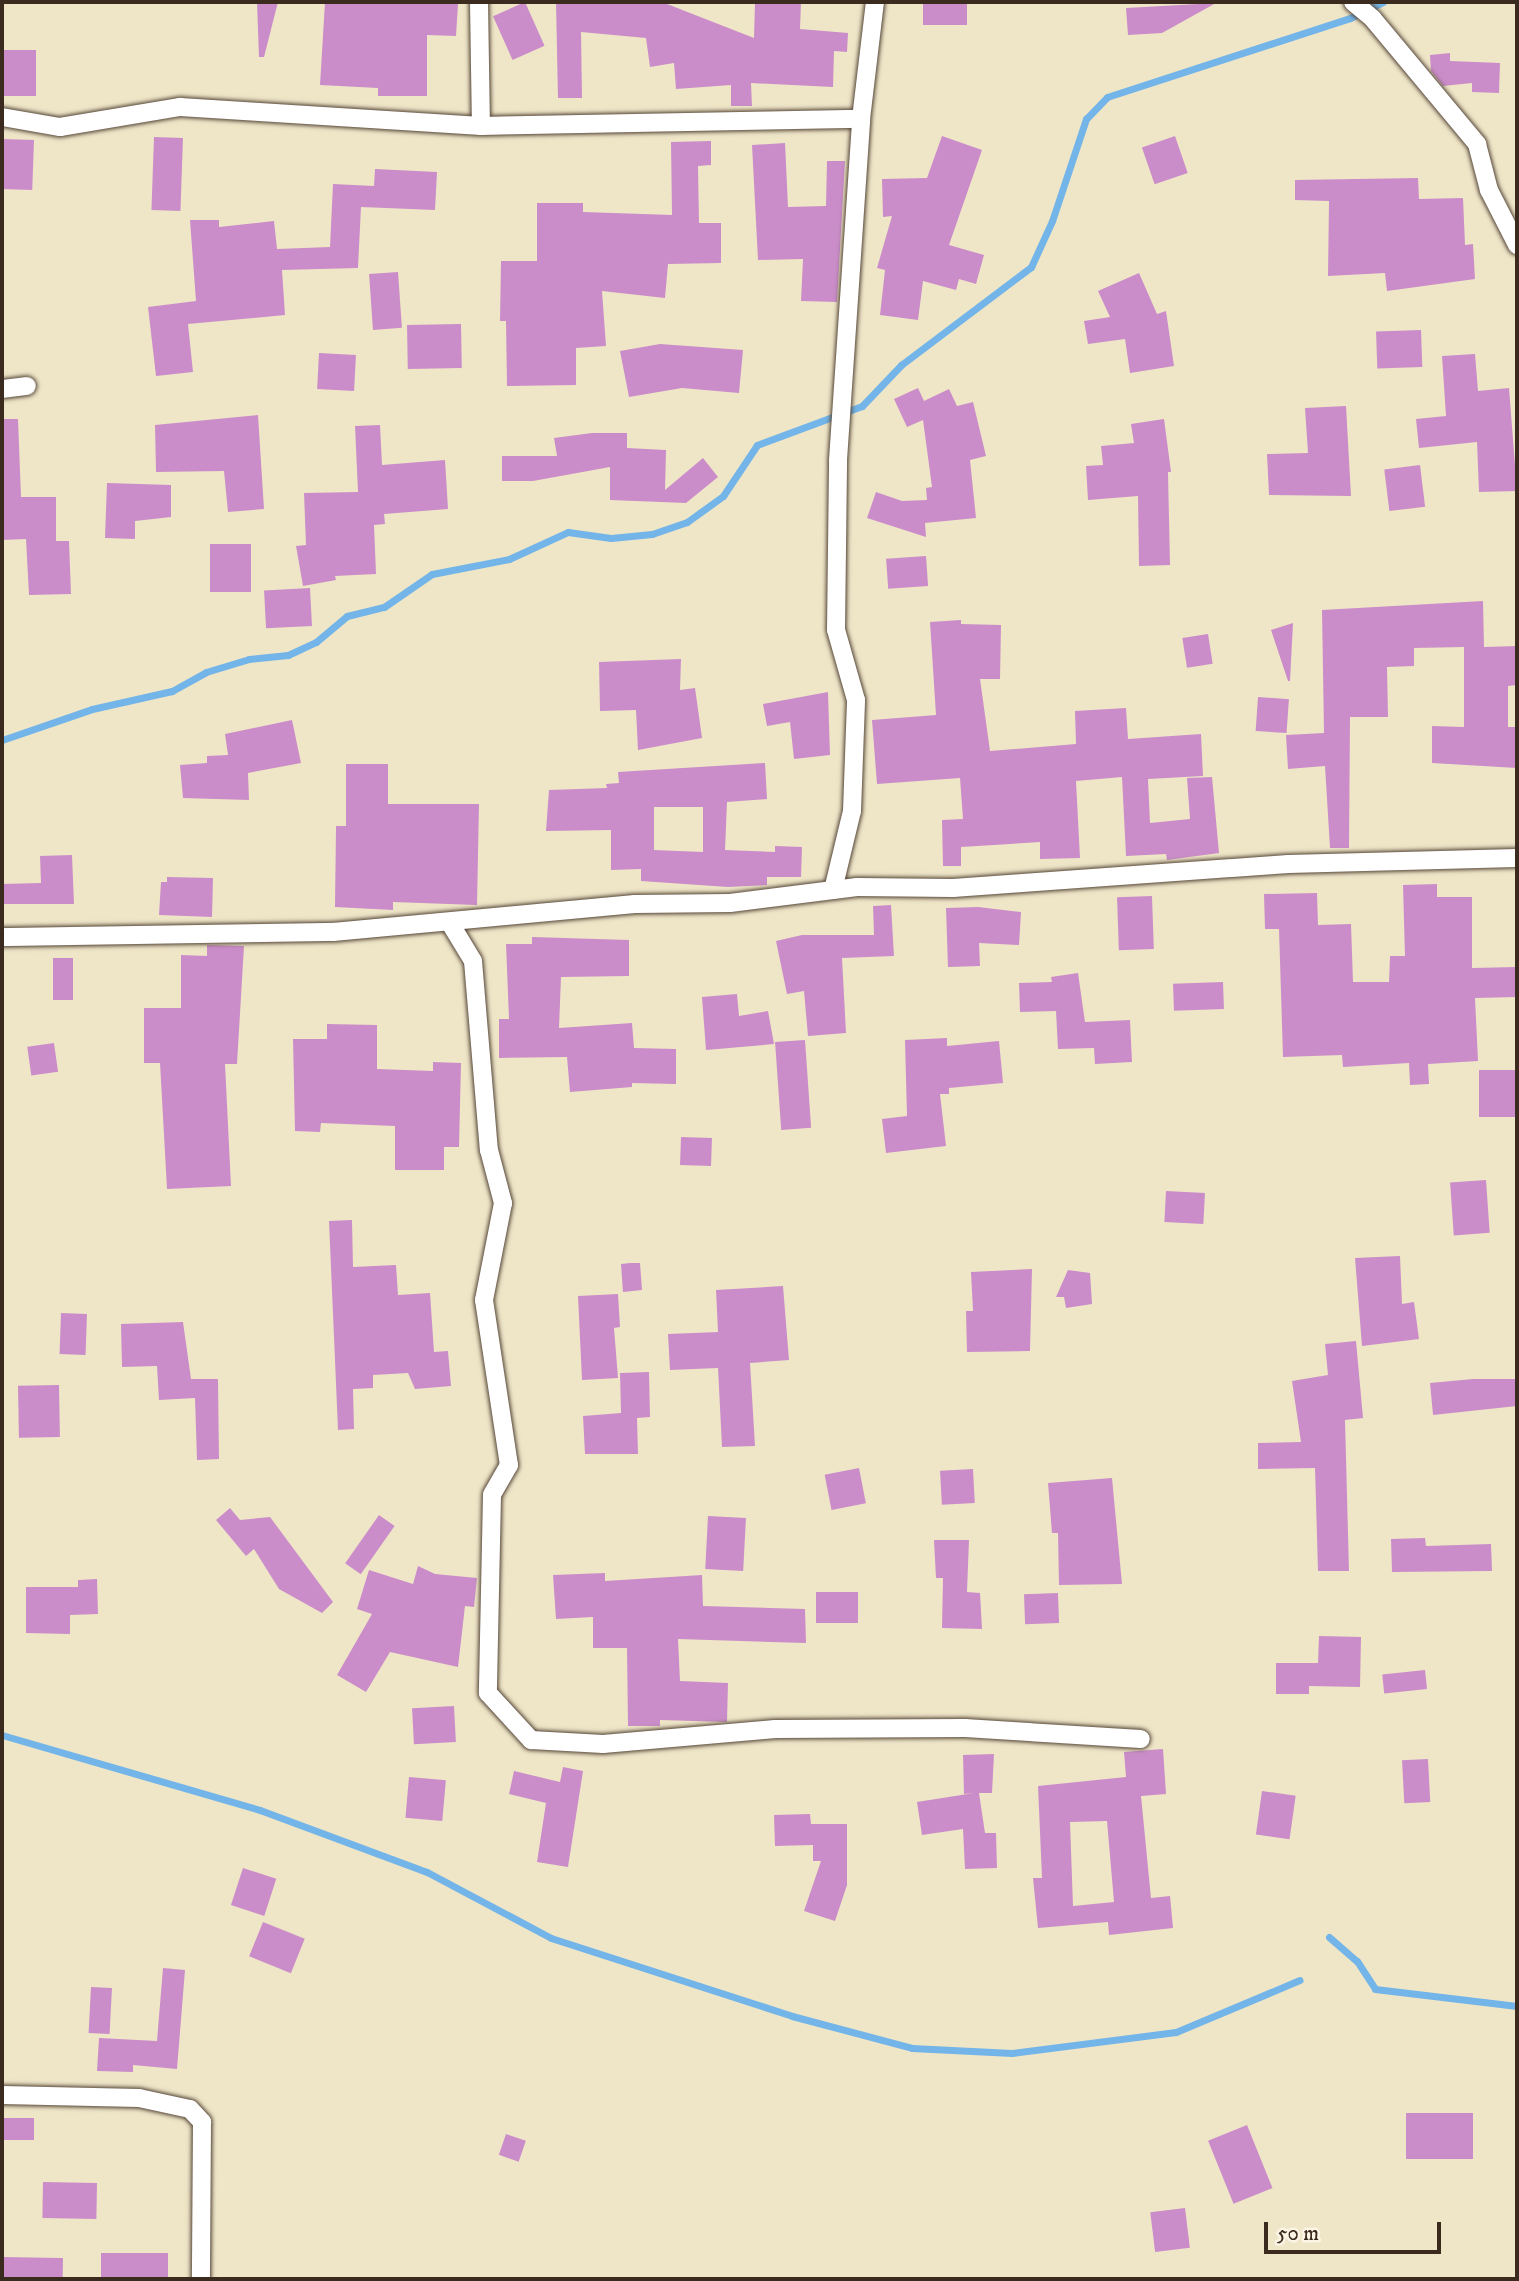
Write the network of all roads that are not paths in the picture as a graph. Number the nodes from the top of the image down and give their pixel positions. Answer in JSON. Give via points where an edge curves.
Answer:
{"nodes":[{"id":1,"x":480,"y":2,"type":"edge"},
{"id":2,"x":875,"y":2,"type":"edge"},
{"id":3,"x":1353,"y":2,"type":"edge"},
{"id":4,"x":2,"y":117,"type":"edge"},
{"id":5,"x":861,"y":119,"type":"junction"},
{"id":6,"x":481,"y":126,"type":"junction"},
{"id":7,"x":1517,"y":245,"type":"edge"},
{"id":8,"x":27,"y":386,"type":"dead end"},
{"id":9,"x":2,"y":390,"type":"edge"},
{"id":10,"x":1517,"y":858,"type":"edge"},
{"id":11,"x":833,"y":890,"type":"junction"},
{"id":12,"x":450,"y":923,"type":"junction"},
{"id":13,"x":2,"y":937,"type":"edge"},
{"id":14,"x":1142,"y":1739,"type":"dead end"},
{"id":15,"x":2,"y":2095,"type":"edge"},
{"id":16,"x":201,"y":2279,"type":"edge"}],
"edges":[{"from":1,"to":6,"type":"street"},
{"from":2,"to":5,"type":"street"},
{"from":3,"to":7,"type":"street","via":[[1374,19],[1477,144],[1489,190]]},
{"from":4,"to":6,"type":"street","via":[[60,127],[180,107]]},
{"from":5,"to":6,"type":"street"},
{"from":5,"to":11,"type":"street","via":[[838,460],[836,629],[856,700],[853,797]]},
{"from":8,"to":9,"type":"street"},
{"from":10,"to":11,"type":"street","via":[[1288,864],[953,888]]},
{"from":11,"to":12,"type":"street","via":[[730,903],[635,904]]},
{"from":12,"to":13,"type":"street","via":[[307,933]]},
{"from":12,"to":14,"type":"street","via":[[473,961],[489,1150],[503,1203],[484,1300],[509,1465],[492,1495],[488,1693],[531,1740],[603,1744],[775,1729],[951,1728]]},
{"from":15,"to":16,"type":"street","via":[[139,2098],[190,2109],[202,2122]]}]}
